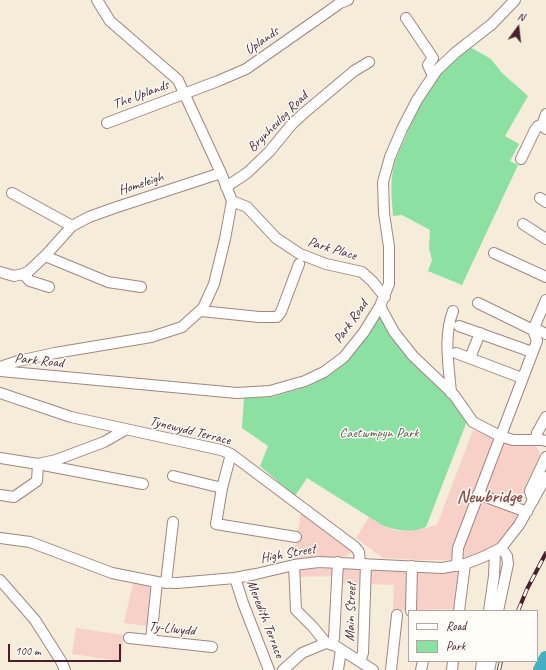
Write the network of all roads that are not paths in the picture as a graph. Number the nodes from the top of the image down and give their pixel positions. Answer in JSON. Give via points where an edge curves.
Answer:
{"nodes":[{"id":1,"x":97,"y":0,"type":"edge"},
{"id":2,"x":348,"y":0,"type":"edge"},
{"id":3,"x":515,"y":0,"type":"edge"},
{"id":4,"x":406,"y":18,"type":"dead end"},
{"id":5,"x":369,"y":62,"type":"dead end"},
{"id":6,"x":433,"y":76,"type":"junction"},
{"id":7,"x":185,"y":93,"type":"junction"},
{"id":8,"x":546,"y":114,"type":"edge"},
{"id":9,"x":107,"y":123,"type":"dead end"},
{"id":10,"x":544,"y":127,"type":"edge"},
{"id":11,"x":521,"y":158,"type":"dead end"},
{"id":12,"x":221,"y":173,"type":"junction"},
{"id":13,"x":226,"y":187,"type":"junction"},
{"id":14,"x":12,"y":193,"type":"dead end"},
{"id":15,"x":232,"y":201,"type":"junction"},
{"id":16,"x":523,"y":224,"type":"dead end"},
{"id":17,"x":72,"y":226,"type":"junction"},
{"id":18,"x":546,"y":239,"type":"edge"},
{"id":19,"x":494,"y":253,"type":"dead end"},
{"id":20,"x":45,"y":256,"type":"junction"},
{"id":21,"x":299,"y":264,"type":"dead end"},
{"id":22,"x":0,"y":272,"type":"edge"},
{"id":23,"x":23,"y":274,"type":"junction"},
{"id":24,"x":546,"y":277,"type":"edge"},
{"id":25,"x":49,"y":287,"type":"dead end"},
{"id":26,"x":141,"y":287,"type":"dead end"},
{"id":27,"x":385,"y":297,"type":"junction"},
{"id":28,"x":546,"y":300,"type":"edge"},
{"id":29,"x":478,"y":303,"type":"dead end"},
{"id":30,"x":380,"y":306,"type":"junction"},
{"id":31,"x":200,"y":311,"type":"junction"},
{"id":32,"x":453,"y":311,"type":"dead end"},
{"id":33,"x":459,"y":326,"type":"dead end"},
{"id":34,"x":533,"y":329,"type":"junction"},
{"id":35,"x":480,"y":333,"type":"junction"},
{"id":36,"x":546,"y":334,"type":"edge"},
{"id":37,"x":532,"y":352,"type":"junction"},
{"id":38,"x":456,"y":353,"type":"dead end"},
{"id":39,"x":470,"y":358,"type":"junction"},
{"id":40,"x":0,"y":367,"type":"edge"},
{"id":41,"x":0,"y":371,"type":"edge"},
{"id":42,"x":522,"y":378,"type":"junction"},
{"id":43,"x":0,"y":393,"type":"edge"},
{"id":44,"x":451,"y":393,"type":"junction"},
{"id":45,"x":546,"y":417,"type":"edge"},
{"id":46,"x":125,"y":430,"type":"junction"},
{"id":47,"x":500,"y":436,"type":"junction"},
{"id":48,"x":541,"y":441,"type":"edge"},
{"id":49,"x":231,"y":454,"type":"junction"},
{"id":50,"x":546,"y":457,"type":"edge"},
{"id":51,"x":0,"y":458,"type":"edge"},
{"id":52,"x":38,"y":464,"type":"junction"},
{"id":53,"x":173,"y":476,"type":"dead end"},
{"id":54,"x":546,"y":478,"type":"edge"},
{"id":55,"x":143,"y":484,"type":"dead end"},
{"id":56,"x":222,"y":488,"type":"junction"},
{"id":57,"x":478,"y":494,"type":"junction"},
{"id":58,"x":0,"y":495,"type":"edge"},
{"id":59,"x":533,"y":501,"type":"junction"},
{"id":60,"x":527,"y":512,"type":"junction"},
{"id":61,"x":172,"y":522,"type":"dead end"},
{"id":62,"x":296,"y":537,"type":"dead end"},
{"id":63,"x":0,"y":538,"type":"edge"},
{"id":64,"x":498,"y":550,"type":"junction"},
{"id":65,"x":338,"y":562,"type":"junction"},
{"id":66,"x":363,"y":564,"type":"junction"},
{"id":67,"x":294,"y":565,"type":"junction"},
{"id":68,"x":461,"y":565,"type":"junction"},
{"id":69,"x":412,"y":566,"type":"junction"},
{"id":70,"x":235,"y":578,"type":"junction"},
{"id":71,"x":161,"y":582,"type":"junction"},
{"id":72,"x":2,"y":586,"type":"edge"},
{"id":73,"x":411,"y":610,"type":"edge"},
{"id":74,"x":459,"y":610,"type":"edge"},
{"id":75,"x":489,"y":610,"type":"edge"},
{"id":76,"x":498,"y":610,"type":"edge"},
{"id":77,"x":397,"y":615,"type":"dead end"},
{"id":78,"x":129,"y":638,"type":"dead end"},
{"id":79,"x":151,"y":640,"type":"junction"},
{"id":80,"x":333,"y":646,"type":"junction"},
{"id":81,"x":212,"y":647,"type":"dead end"},
{"id":82,"x":360,"y":661,"type":"junction"},
{"id":83,"x":65,"y":670,"type":"edge"},
{"id":84,"x":269,"y":670,"type":"edge"},
{"id":85,"x":283,"y":670,"type":"edge"},
{"id":86,"x":338,"y":670,"type":"edge"},
{"id":87,"x":374,"y":670,"type":"edge"},
{"id":88,"x":391,"y":670,"type":"edge"}],
"edges":[{"from":1,"to":7,"type":"street","via":[[110,21],[178,80]]},
{"from":2,"to":7,"type":"street","name":"Uplands","via":[[246,69]]},
{"from":3,"to":6,"type":"street","name":"Park Road"},
{"from":4,"to":6,"type":"street","via":[[433,58],[428,65]]},
{"from":5,"to":13,"type":"street","name":"Brynheulog Road","via":[[354,71],[304,113],[247,173]]},
{"from":6,"to":27,"type":"street","name":"Park Road","via":[[402,129],[383,182],[389,247],[389,284]]},
{"from":7,"to":9,"type":"street","name":"The Uplands"},
{"from":7,"to":12,"type":"street"},
{"from":8,"to":10,"type":"street"},
{"from":10,"to":11,"type":"street","via":[[538,126],[535,130]]},
{"from":12,"to":13,"type":"street"},
{"from":12,"to":17,"type":"street","name":"Homeleigh","via":[[114,208]]},
{"from":13,"to":15,"type":"street"},
{"from":14,"to":17,"type":"street"},
{"from":15,"to":27,"type":"street","name":"Park Place","via":[[247,207],[276,238],[300,254],[326,264],[362,272]]},
{"from":15,"to":31,"type":"street","via":[[214,284]]},
{"from":16,"to":18,"type":"street"},
{"from":17,"to":20,"type":"street","name":"Homeleigh"},
{"from":19,"to":24,"type":"street"},
{"from":20,"to":23,"type":"street","name":"Homeleigh"},
{"from":20,"to":26,"type":"street","via":[[108,282]]},
{"from":21,"to":31,"type":"street","name":"Park Place","via":[[277,317]]},
{"from":22,"to":23,"type":"street","via":[[14,276]]},
{"from":23,"to":25,"type":"street","via":[[30,281]]},
{"from":27,"to":30,"type":"street","name":"Park Road"},
{"from":28,"to":34,"type":"street"},
{"from":29,"to":34,"type":"street"},
{"from":30,"to":41,"type":"street","name":"Park Road","via":[[356,343],[336,364],[305,382],[270,391],[237,393]]},
{"from":30,"to":44,"type":"street","via":[[394,332],[413,356]]},
{"from":31,"to":40,"type":"street","via":[[182,327],[151,337],[55,353]]},
{"from":32,"to":44,"type":"street","via":[[449,320],[447,347]]},
{"from":33,"to":35,"type":"street"},
{"from":34,"to":36,"type":"street"},
{"from":34,"to":37,"type":"street","via":[[537,341]]},
{"from":35,"to":37,"type":"street"},
{"from":35,"to":39,"type":"street"},
{"from":37,"to":42,"type":"street"},
{"from":38,"to":39,"type":"street"},
{"from":39,"to":42,"type":"street"},
{"from":42,"to":47,"type":"street"},
{"from":43,"to":46,"type":"street","name":"Tynewydd Terrace","via":[[71,417]]},
{"from":44,"to":47,"type":"street","via":[[473,422]]},
{"from":45,"to":48,"type":"street","via":[[537,433]]},
{"from":46,"to":49,"type":"street","name":"Tynewydd Terrace"},
{"from":46,"to":52,"type":"street","via":[[104,442]]},
{"from":47,"to":48,"type":"street","via":[[513,440]]},
{"from":47,"to":57,"type":"street"},
{"from":49,"to":56,"type":"street"},
{"from":49,"to":66,"type":"street","name":"Tynewydd Terrace","via":[[358,549]]},
{"from":50,"to":59,"type":"street","via":[[530,491]]},
{"from":51,"to":52,"type":"street"},
{"from":52,"to":55,"type":"street"},
{"from":52,"to":58,"type":"street","via":[[37,481],[14,497]]},
{"from":53,"to":56,"type":"street"},
{"from":54,"to":59,"type":"street"},
{"from":56,"to":62,"type":"street","via":[[216,524]]},
{"from":57,"to":60,"type":"street"},
{"from":57,"to":68,"type":"street","via":[[458,548]]},
{"from":59,"to":60,"type":"street"},
{"from":60,"to":64,"type":"street"},
{"from":61,"to":71,"type":"street"},
{"from":63,"to":71,"type":"street","name":"High Street","via":[[30,542],[112,573]]},
{"from":64,"to":68,"type":"street","name":"High Street"},
{"from":64,"to":75,"type":"street"},
{"from":64,"to":76,"type":"street","via":[[506,556],[508,564]]},
{"from":65,"to":66,"type":"street","name":"High Street"},
{"from":65,"to":67,"type":"street","name":"High Street"},
{"from":65,"to":80,"type":"street"},
{"from":66,"to":69,"type":"street","name":"High Street"},
{"from":66,"to":82,"type":"street","name":"Main Street","via":[[363,653]]},
{"from":67,"to":70,"type":"street","name":"High Street"},
{"from":67,"to":80,"type":"street","via":[[296,610]]},
{"from":68,"to":69,"type":"street","name":"High Street","via":[[442,568]]},
{"from":68,"to":74,"type":"street"},
{"from":69,"to":73,"type":"street"},
{"from":70,"to":71,"type":"street","name":"High Street"},
{"from":70,"to":84,"type":"street","name":"Meredith Terrace"},
{"from":71,"to":79,"type":"street"},
{"from":72,"to":83,"type":"street","via":[[36,620]]},
{"from":77,"to":88,"type":"street"},
{"from":78,"to":79,"type":"street","name":"Ty-Llwydd"},
{"from":79,"to":81,"type":"street","name":"Ty-Llwydd"},
{"from":80,"to":82,"type":"street"},
{"from":80,"to":85,"type":"street","via":[[302,653]]},
{"from":80,"to":86,"type":"street"},
{"from":82,"to":87,"type":"street"}]}
